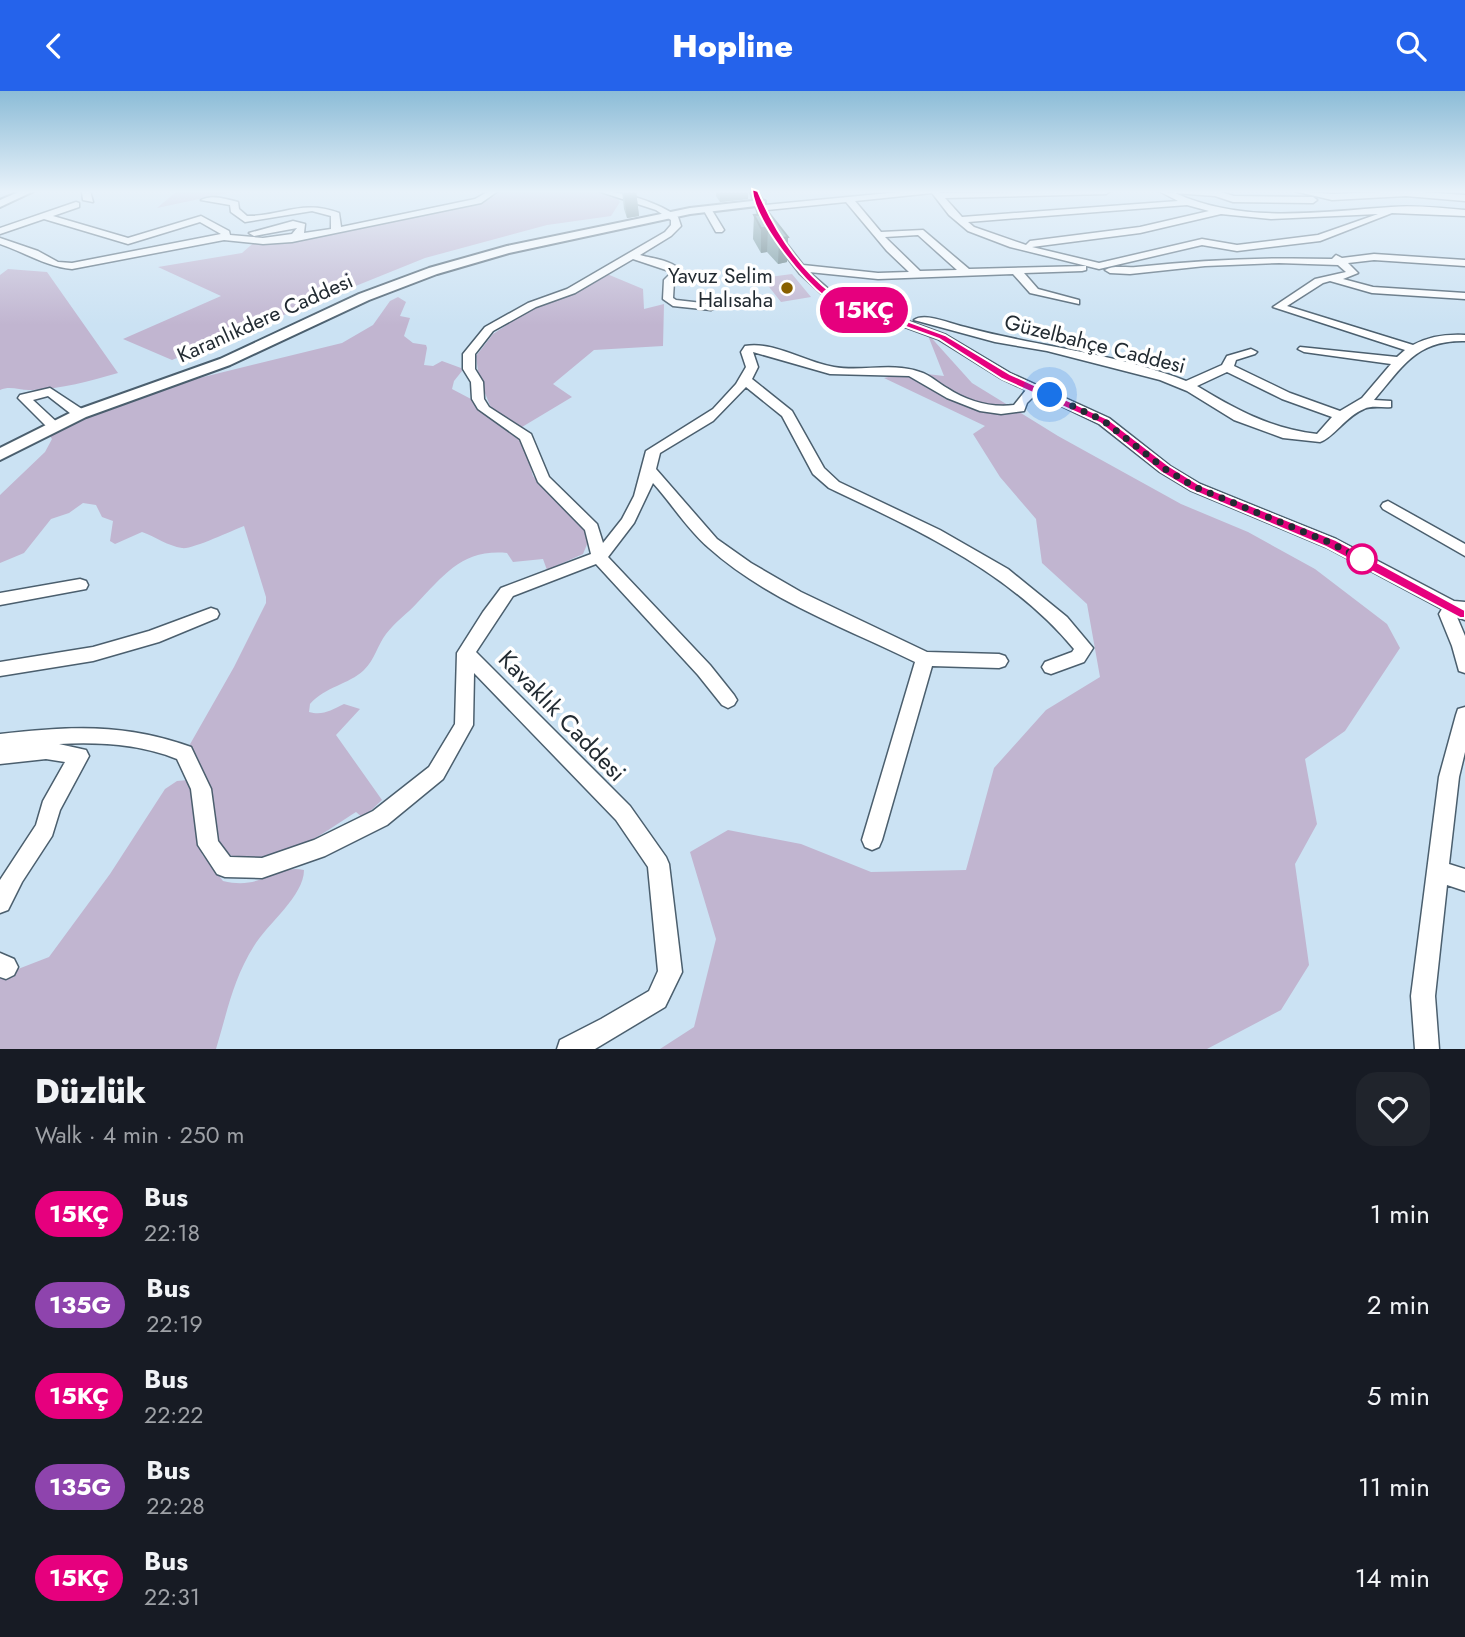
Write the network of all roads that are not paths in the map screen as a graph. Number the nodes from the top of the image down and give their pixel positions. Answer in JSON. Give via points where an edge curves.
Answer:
{"nodes":[{"id":1,"x":878,"y":235,"type":"edge"},
{"id":2,"x":110,"y":236,"type":"edge"},
{"id":3,"x":145,"y":236,"type":"edge"},
{"id":4,"x":151,"y":236,"type":"edge"},
{"id":5,"x":247,"y":236,"type":"edge"},
{"id":6,"x":296,"y":236,"type":"edge"},
{"id":7,"x":310,"y":236,"type":"edge"},
{"id":8,"x":573,"y":236,"type":"edge"},
{"id":9,"x":661,"y":236,"type":"edge"},
{"id":10,"x":777,"y":236,"type":"edge"},
{"id":11,"x":924,"y":236,"type":"edge"},
{"id":12,"x":989,"y":236,"type":"edge"},
{"id":13,"x":1082,"y":236,"type":"edge"},
{"id":14,"x":1101,"y":236,"type":"edge"},
{"id":15,"x":1203,"y":236,"type":"edge"},
{"id":16,"x":1326,"y":236,"type":"edge"},
{"id":17,"x":224,"y":237,"type":"joint"},
{"id":18,"x":238,"y":238,"type":"junction"},
{"id":19,"x":1086,"y":238,"type":"junction"},
{"id":20,"x":292,"y":239,"type":"junction"},
{"id":21,"x":0,"y":241,"type":"edge"},
{"id":22,"x":1202,"y":242,"type":"junction"},
{"id":23,"x":1013,"y":245,"type":"junction"},
{"id":24,"x":1257,"y":247,"type":"junction"},
{"id":25,"x":159,"y":249,"type":"junction"},
{"id":26,"x":631,"y":255,"type":"junction"},
{"id":27,"x":1343,"y":262,"type":"junction"},
{"id":28,"x":1465,"y":263,"type":"edge"},
{"id":29,"x":1094,"y":267,"type":"junction"},
{"id":30,"x":802,"y":268,"type":"junction"},
{"id":31,"x":1015,"y":270,"type":"junction"},
{"id":32,"x":916,"y":273,"type":"junction"},
{"id":33,"x":967,"y":273,"type":"junction"},
{"id":34,"x":1333,"y":279,"type":"junction"},
{"id":35,"x":1465,"y":296,"type":"edge"},
{"id":36,"x":1074,"y":302,"type":"dead end"},
{"id":37,"x":711,"y":307,"type":"dead end"},
{"id":38,"x":905,"y":322,"type":"junction"},
{"id":39,"x":1465,"y":338,"type":"edge"},
{"id":40,"x":1304,"y":349,"type":"dead end"},
{"id":41,"x":1414,"y":349,"type":"junction"},
{"id":42,"x":1251,"y":352,"type":"dead end"},
{"id":43,"x":1398,"y":361,"type":"junction"},
{"id":44,"x":1227,"y":367,"type":"junction"},
{"id":45,"x":746,"y":380,"type":"junction"},
{"id":46,"x":1191,"y":388,"type":"junction"},
{"id":47,"x":1034,"y":389,"type":"junction"},
{"id":48,"x":1364,"y":403,"type":"junction"},
{"id":49,"x":1387,"y":404,"type":"dead end"},
{"id":50,"x":80,"y":414,"type":"junction"},
{"id":51,"x":1340,"y":416,"type":"junction"},
{"id":52,"x":54,"y":426,"type":"junction"},
{"id":53,"x":0,"y":455,"type":"edge"},
{"id":54,"x":651,"y":473,"type":"junction"},
{"id":55,"x":1388,"y":506,"type":"dead end"},
{"id":56,"x":1465,"y":551,"type":"edge"},
{"id":57,"x":599,"y":557,"type":"junction"},
{"id":58,"x":80,"y":585,"type":"dead end"},
{"id":59,"x":0,"y":599,"type":"edge"},
{"id":60,"x":1461,"y":609,"type":"edge"},
{"id":61,"x":211,"y":614,"type":"dead end"},
{"id":62,"x":466,"y":653,"type":"junction"},
{"id":63,"x":925,"y":659,"type":"junction"},
{"id":64,"x":999,"y":661,"type":"dead end"},
{"id":65,"x":1465,"y":666,"type":"edge"},
{"id":66,"x":1051,"y":667,"type":"dead end"},
{"id":67,"x":0,"y":669,"type":"edge"},
{"id":68,"x":728,"y":700,"type":"dead end"},
{"id":69,"x":1465,"y":715,"type":"edge"},
{"id":70,"x":0,"y":742,"type":"edge"},
{"id":71,"x":0,"y":756,"type":"edge"},
{"id":72,"x":872,"y":840,"type":"dead end"},
{"id":73,"x":1438,"y":871,"type":"junction"},
{"id":74,"x":1465,"y":880,"type":"edge"},
{"id":75,"x":0,"y":902,"type":"edge"},
{"id":76,"x":569,"y":1049,"type":"edge"},
{"id":77,"x":1427,"y":1049,"type":"edge"}],
"edges":[{"from":1,"to":32,"type":"street"},
{"from":2,"to":3,"type":"street","via":[[128,241]]},
{"from":4,"to":25,"type":"street"},
{"from":5,"to":18,"type":"street"},
{"from":6,"to":20,"type":"street"},
{"from":7,"to":20,"type":"street"},
{"from":8,"to":50,"type":"main road","name":"Karanlıkdere Caddesi","via":[[433,271],[364,297],[225,362]]},
{"from":9,"to":26,"type":"street"},
{"from":10,"to":30,"type":"street"},
{"from":11,"to":33,"type":"street"},
{"from":12,"to":23,"type":"street"},
{"from":13,"to":19,"type":"street"},
{"from":14,"to":19,"type":"street"},
{"from":15,"to":22,"type":"street"},
{"from":16,"to":24,"type":"street"},
{"from":17,"to":18,"type":"street"},
{"from":17,"to":25,"type":"street"},
{"from":18,"to":20,"type":"street"},
{"from":19,"to":23,"type":"street"},
{"from":21,"to":25,"type":"street","via":[[55,265]]},
{"from":22,"to":24,"type":"street"},
{"from":22,"to":29,"type":"street"},
{"from":23,"to":29,"type":"street"},
{"from":24,"to":27,"type":"street","via":[[1328,252]]},
{"from":26,"to":37,"type":"street","via":[[673,267],[677,272],[669,280],[668,299],[673,303]]},
{"from":26,"to":57,"type":"street","via":[[571,291],[532,305],[489,330],[469,354],[478,400],[526,437],[543,479],[592,529]]},
{"from":27,"to":28,"type":"street","via":[[1374,257]]},
{"from":27,"to":29,"type":"street","via":[[1267,260],[1130,271]]},
{"from":27,"to":34,"type":"street","via":[[1353,273]]},
{"from":29,"to":31,"type":"street"},
{"from":30,"to":32,"type":"street","via":[[878,276]]},
{"from":30,"to":38,"type":"street","via":[[838,301]]},
{"from":31,"to":33,"type":"street"},
{"from":31,"to":36,"type":"street","via":[[1034,291]]},
{"from":32,"to":33,"type":"street"},
{"from":34,"to":35,"type":"street","via":[[1372,290]]},
{"from":34,"to":41,"type":"street","via":[[1320,281],[1278,307]]},
{"from":38,"to":46,"type":"street","name":"Güzelbahçe Caddesi","via":[[933,322],[1047,348]]},
{"from":38,"to":47,"type":"street","via":[[942,337]]},
{"from":39,"to":41,"type":"street","via":[[1434,338]]},
{"from":40,"to":43,"type":"street"},
{"from":41,"to":43,"type":"street"},
{"from":42,"to":44,"type":"street","via":[[1231,358]]},
{"from":43,"to":48,"type":"street"},
{"from":44,"to":46,"type":"street","via":[[1202,377],[1190,384]]},
{"from":44,"to":51,"type":"street"},
{"from":45,"to":47,"type":"street","via":[[752,367],[749,348],[841,372],[908,372],[964,401],[995,409],[1020,408]]},
{"from":45,"to":54,"type":"street","via":[[712,416],[651,454]]},
{"from":45,"to":66,"type":"street","via":[[787,414],[818,471],[834,485],[957,544],[1065,623],[1084,647],[1078,657]]},
{"from":46,"to":51,"type":"street","name":"Güzelbahçe Caddesi","via":[[1239,417],[1288,435],[1320,438]]},
{"from":47,"to":60,"type":"street","via":[[1104,421],[1195,487],[1331,543]]},
{"from":48,"to":49,"type":"street"},
{"from":48,"to":51,"type":"street"},
{"from":50,"to":52,"type":"main road","name":"Karanlıkdere Caddesi"},
{"from":50,"to":52,"type":"street","via":[[50,392],[24,398]]},
{"from":52,"to":53,"type":"main road","name":"Karanlıkdere Caddesi"},
{"from":54,"to":57,"type":"street","via":[[629,518]]},
{"from":54,"to":63,"type":"street","via":[[722,551],[781,589]]},
{"from":55,"to":56,"type":"street"},
{"from":57,"to":62,"type":"street","via":[[507,593]]},
{"from":57,"to":68,"type":"street"},
{"from":58,"to":59,"type":"street"},
{"from":60,"to":65,"type":"street","via":[[1447,614]]},
{"from":61,"to":67,"type":"street","via":[[93,654]]},
{"from":62,"to":70,"type":"street","via":[[464,725],[436,773],[380,818],[318,849],[262,868],[225,867],[208,845],[201,789],[184,753],[158,741],[74,733]]},
{"from":62,"to":76,"type":"street","name":"Kavaklık Caddesi","via":[[623,813],[658,863],[670,972],[657,999]]},
{"from":63,"to":64,"type":"street"},
{"from":63,"to":72,"type":"street"},
{"from":69,"to":73,"type":"street","via":[[1449,777]]},
{"from":71,"to":75,"type":"street","via":[[46,751],[79,756],[50,808],[45,829]]},
{"from":73,"to":74,"type":"street"},
{"from":73,"to":77,"type":"street","via":[[1423,996]]}]}
